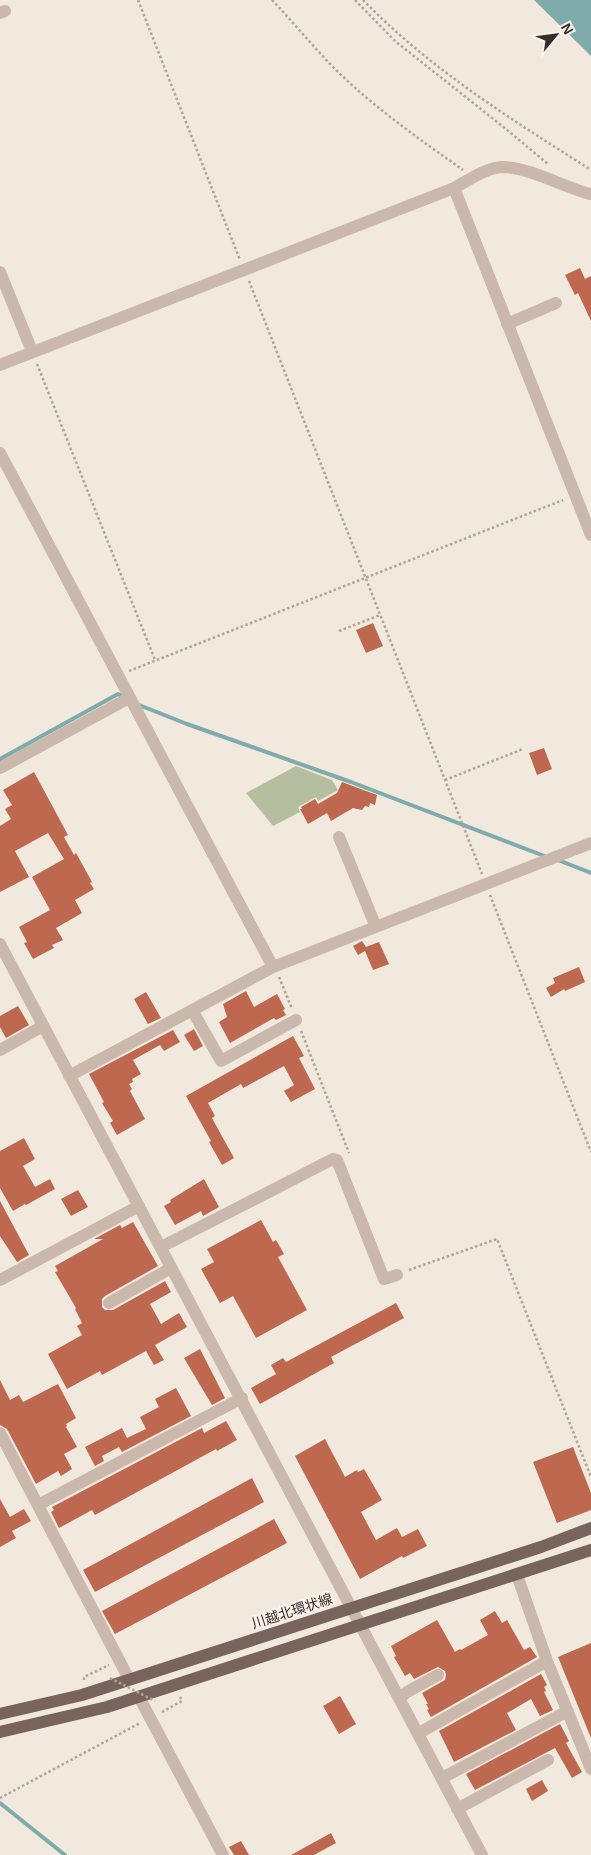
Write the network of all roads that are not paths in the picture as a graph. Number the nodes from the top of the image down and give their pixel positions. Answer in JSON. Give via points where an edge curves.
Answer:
{"nodes":[{"id":1,"x":454,"y":188,"type":"junction"},
{"id":2,"x":590,"y":194,"type":"edge"},
{"id":3,"x":0,"y":272,"type":"edge"},
{"id":4,"x":556,"y":303,"type":"dead end"},
{"id":5,"x":507,"y":324,"type":"junction"},
{"id":6,"x":32,"y":351,"type":"junction"},
{"id":7,"x":0,"y":365,"type":"edge"},
{"id":8,"x":0,"y":453,"type":"edge"},
{"id":9,"x":591,"y":535,"type":"edge"},
{"id":10,"x":129,"y":698,"type":"junction"},
{"id":11,"x":0,"y":768,"type":"edge"},
{"id":12,"x":339,"y":837,"type":"dead end"},
{"id":13,"x":591,"y":842,"type":"edge"},
{"id":14,"x":376,"y":927,"type":"junction"},
{"id":15,"x":0,"y":944,"type":"edge"},
{"id":16,"x":273,"y":967,"type":"junction"},
{"id":17,"x":192,"y":1010,"type":"junction"},
{"id":18,"x":296,"y":1020,"type":"road end"},
{"id":19,"x":43,"y":1026,"type":"junction"},
{"id":20,"x":0,"y":1050,"type":"edge"},
{"id":21,"x":70,"y":1076,"type":"junction"},
{"id":22,"x":139,"y":1206,"type":"junction"},
{"id":23,"x":160,"y":1247,"type":"junction"},
{"id":24,"x":171,"y":1268,"type":"junction"},
{"id":25,"x":397,"y":1275,"type":"road end"},
{"id":26,"x":0,"y":1280,"type":"edge"},
{"id":27,"x":109,"y":1303,"type":"dead end"},
{"id":28,"x":242,"y":1398,"type":"junction"},
{"id":29,"x":0,"y":1433,"type":"edge"},
{"id":30,"x":38,"y":1505,"type":"junction"},
{"id":31,"x":591,"y":1528,"type":"edge"},
{"id":32,"x":591,"y":1550,"type":"edge"},
{"id":33,"x":517,"y":1575,"type":"junction"},
{"id":34,"x":351,"y":1608,"type":"junction"},
{"id":35,"x":361,"y":1626,"type":"junction"},
{"id":36,"x":548,"y":1662,"type":"junction"},
{"id":37,"x":438,"y":1675,"type":"dead end"},
{"id":38,"x":129,"y":1679,"type":"junction"},
{"id":39,"x":139,"y":1698,"type":"junction"},
{"id":40,"x":400,"y":1698,"type":"junction"},
{"id":41,"x":568,"y":1711,"type":"junction"},
{"id":42,"x":0,"y":1714,"type":"edge"},
{"id":43,"x":0,"y":1732,"type":"edge"},
{"id":44,"x":419,"y":1733,"type":"junction"},
{"id":45,"x":548,"y":1760,"type":"dead end"},
{"id":46,"x":591,"y":1769,"type":"edge"},
{"id":47,"x":442,"y":1778,"type":"junction"},
{"id":48,"x":457,"y":1809,"type":"junction"},
{"id":49,"x":223,"y":1855,"type":"edge"},
{"id":50,"x":482,"y":1855,"type":"edge"}],
"edges":[{"from":1,"to":2,"type":"street","via":[[487,171],[504,167]]},
{"from":1,"to":5,"type":"street"},
{"from":1,"to":6,"type":"street"},
{"from":3,"to":6,"type":"street"},
{"from":4,"to":5,"type":"street"},
{"from":5,"to":9,"type":"street"},
{"from":6,"to":7,"type":"street"},
{"from":8,"to":10,"type":"street"},
{"from":10,"to":11,"type":"street"},
{"from":10,"to":16,"type":"street"},
{"from":12,"to":14,"type":"street"},
{"from":13,"to":14,"type":"street"},
{"from":14,"to":16,"type":"street"},
{"from":15,"to":19,"type":"street"},
{"from":16,"to":17,"type":"street"},
{"from":17,"to":18,"type":"street","via":[[221,1061]]},
{"from":17,"to":21,"type":"street"},
{"from":19,"to":20,"type":"street"},
{"from":19,"to":21,"type":"street"},
{"from":21,"to":22,"type":"street"},
{"from":22,"to":23,"type":"street"},
{"from":22,"to":26,"type":"street"},
{"from":23,"to":24,"type":"street"},
{"from":23,"to":25,"type":"street","via":[[333,1159],[337,1160],[384,1279]]},
{"from":24,"to":27,"type":"street"},
{"from":24,"to":28,"type":"street"},
{"from":28,"to":30,"type":"street"},
{"from":28,"to":34,"type":"street"},
{"from":29,"to":30,"type":"street"},
{"from":30,"to":38,"type":"street"},
{"from":31,"to":34,"type":"main road","name":"川越北環状線"},
{"from":32,"to":33,"type":"main road"},
{"from":33,"to":35,"type":"main road"},
{"from":33,"to":36,"type":"street"},
{"from":34,"to":35,"type":"street"},
{"from":34,"to":38,"type":"main road","name":"川越北環状線"},
{"from":35,"to":39,"type":"main road"},
{"from":35,"to":40,"type":"street"},
{"from":36,"to":41,"type":"street"},
{"from":36,"to":44,"type":"street"},
{"from":37,"to":40,"type":"street"},
{"from":38,"to":42,"type":"main road","name":"川越北環状線"},
{"from":39,"to":43,"type":"main road"},
{"from":39,"to":49,"type":"street","via":[[153,1716]]},
{"from":40,"to":44,"type":"street"},
{"from":41,"to":46,"type":"street"},
{"from":41,"to":47,"type":"street"},
{"from":44,"to":47,"type":"street"},
{"from":45,"to":48,"type":"street"},
{"from":47,"to":48,"type":"street"},
{"from":48,"to":50,"type":"street"}]}
